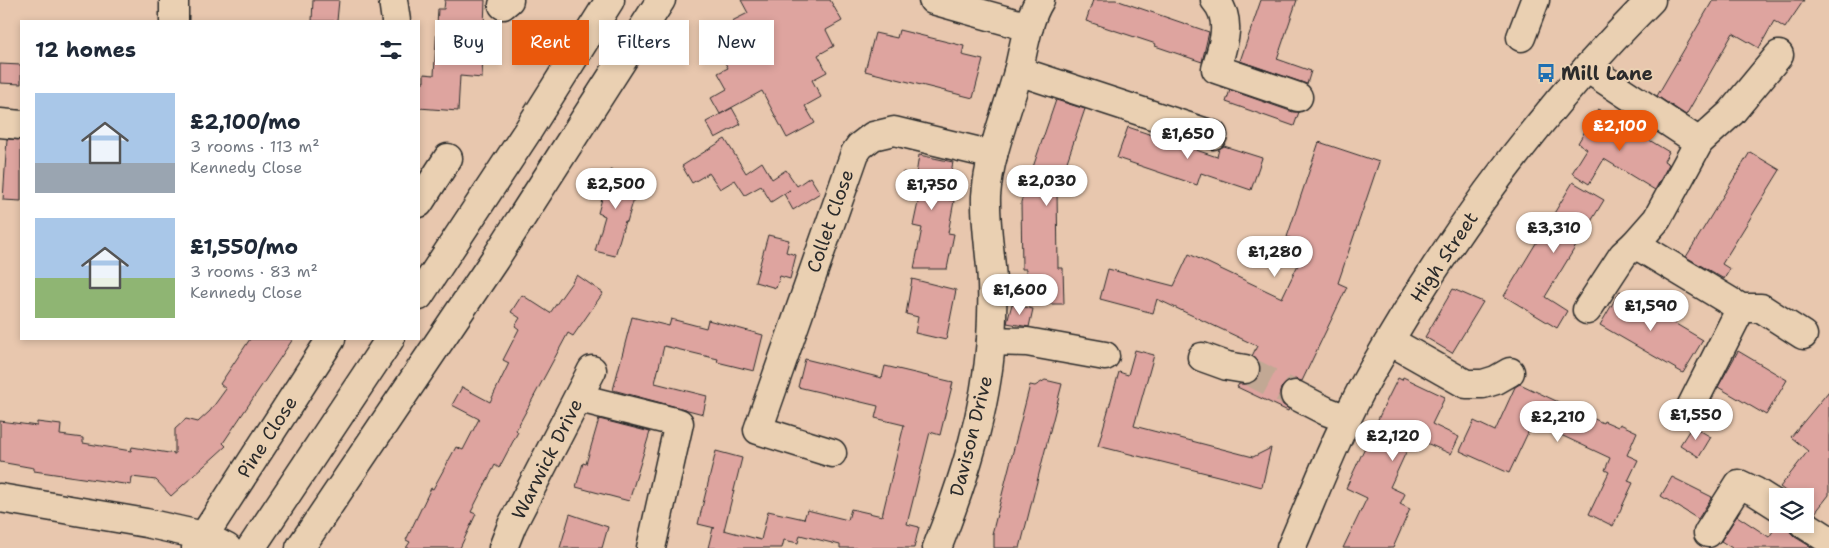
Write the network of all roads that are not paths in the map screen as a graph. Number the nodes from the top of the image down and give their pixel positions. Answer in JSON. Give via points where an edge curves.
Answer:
{"nodes":[{"id":1,"x":174,"y":0,"type":"edge"},
{"id":2,"x":393,"y":0,"type":"edge"},
{"id":3,"x":610,"y":0,"type":"edge"},
{"id":4,"x":661,"y":0,"type":"edge"},
{"id":5,"x":932,"y":0,"type":"edge"},
{"id":6,"x":1040,"y":0,"type":"edge"},
{"id":7,"x":1215,"y":0,"type":"edge"},
{"id":8,"x":1536,"y":0,"type":"edge"},
{"id":9,"x":1651,"y":0,"type":"edge"},
{"id":10,"x":174,"y":20,"type":"edge"},
{"id":11,"x":396,"y":20,"type":"edge"},
{"id":12,"x":1029,"y":27,"type":"junction"},
{"id":13,"x":1521,"y":37,"type":"dead end"},
{"id":14,"x":1779,"y":55,"type":"dead end"},
{"id":15,"x":1587,"y":68,"type":"junction"},
{"id":16,"x":1018,"y":71,"type":"junction"},
{"id":17,"x":1298,"y":97,"type":"dead end"},
{"id":18,"x":0,"y":123,"type":"edge"},
{"id":19,"x":20,"y":125,"type":"edge"},
{"id":20,"x":1213,"y":135,"type":"dead end"},
{"id":21,"x":1699,"y":142,"type":"junction"},
{"id":22,"x":994,"y":155,"type":"junction"},
{"id":23,"x":448,"y":158,"type":"dead end"},
{"id":24,"x":420,"y":201,"type":"edge"},
{"id":25,"x":1635,"y":244,"type":"junction"},
{"id":26,"x":420,"y":294,"type":"edge"},
{"id":27,"x":1741,"y":308,"type":"junction"},
{"id":28,"x":1587,"y":310,"type":"dead end"},
{"id":29,"x":1803,"y":335,"type":"dead end"},
{"id":30,"x":330,"y":340,"type":"edge"},
{"id":31,"x":389,"y":340,"type":"edge"},
{"id":32,"x":991,"y":341,"type":"junction"},
{"id":33,"x":1390,"y":341,"type":"junction"},
{"id":34,"x":1105,"y":356,"type":"dead end"},
{"id":35,"x":1202,"y":358,"type":"dead end"},
{"id":36,"x":1245,"y":369,"type":"tunnel mouth"},
{"id":37,"x":592,"y":370,"type":"dead end"},
{"id":38,"x":1510,"y":372,"type":"dead end"},
{"id":39,"x":1296,"y":395,"type":"tunnel mouth"},
{"id":40,"x":579,"y":398,"type":"junction"},
{"id":41,"x":1690,"y":409,"type":"dead end"},
{"id":42,"x":1347,"y":419,"type":"junction"},
{"id":43,"x":832,"y":452,"type":"dead end"},
{"id":44,"x":0,"y":498,"type":"edge"},
{"id":45,"x":1769,"y":500,"type":"edge"},
{"id":46,"x":1814,"y":530,"type":"edge"},
{"id":47,"x":1708,"y":533,"type":"dead end"},
{"id":48,"x":1829,"y":540,"type":"edge"},
{"id":49,"x":209,"y":544,"type":"edge"},
{"id":50,"x":251,"y":548,"type":"edge"},
{"id":51,"x":300,"y":548,"type":"edge"},
{"id":52,"x":503,"y":548,"type":"edge"},
{"id":53,"x":651,"y":548,"type":"edge"},
{"id":54,"x":937,"y":548,"type":"edge"},
{"id":55,"x":1291,"y":548,"type":"edge"}],
"edges":[{"from":1,"to":10,"type":"main road"},
{"from":2,"to":11,"type":"main road"},
{"from":3,"to":26,"type":"main road"},
{"from":4,"to":51,"type":"main road","via":[[495,259]]},
{"from":5,"to":12,"type":"main road"},
{"from":6,"to":12,"type":"main road","name":"Davison Drive"},
{"from":7,"to":17,"type":"main road","via":[[1222,10],[1226,33],[1216,68]]},
{"from":8,"to":13,"type":"main road"},
{"from":9,"to":15,"type":"main road","name":"High Street"},
{"from":12,"to":16,"type":"main road","name":"Davison Drive"},
{"from":14,"to":21,"type":"main road","via":[[1731,113]]},
{"from":15,"to":21,"type":"main road"},
{"from":15,"to":33,"type":"main road","name":"High Street","via":[[1490,189],[1428,278]]},
{"from":16,"to":20,"type":"main road"},
{"from":16,"to":22,"type":"main road","name":"Davison Drive"},
{"from":18,"to":19,"type":"main road"},
{"from":21,"to":25,"type":"main road","via":[[1657,219]]},
{"from":22,"to":32,"type":"main road","name":"Davison Drive","via":[[986,198],[992,284]]},
{"from":22,"to":43,"type":"main road","name":"Collet Close","via":[[894,131],[873,136],[855,153],[758,430]]},
{"from":23,"to":24,"type":"main road"},
{"from":25,"to":27,"type":"main road"},
{"from":25,"to":28,"type":"main road","via":[[1623,255]]},
{"from":27,"to":29,"type":"main road","via":[[1761,308]]},
{"from":27,"to":41,"type":"main road"},
{"from":30,"to":49,"type":"main road","name":"Pine Close"},
{"from":31,"to":50,"type":"main road"},
{"from":32,"to":34,"type":"main road","via":[[1027,342]]},
{"from":32,"to":54,"type":"main road","name":"Davison Drive","via":[[985,391],[973,440]]},
{"from":33,"to":38,"type":"main road","via":[[1466,384],[1483,384]]},
{"from":33,"to":42,"type":"main road","name":"High Street"},
{"from":35,"to":36,"type":"main road"},
{"from":37,"to":40,"type":"main road","name":"Warwick Drive"},
{"from":39,"to":42,"type":"main road"},
{"from":40,"to":52,"type":"main road","name":"Warwick Drive"},
{"from":40,"to":53,"type":"main road","via":[[679,423]]},
{"from":42,"to":55,"type":"main road","name":"High Street"},
{"from":44,"to":49,"type":"main road","name":"Pine Close","via":[[146,522]]},
{"from":45,"to":47,"type":"main road","via":[[1739,484]]},
{"from":46,"to":48,"type":"main road"}]}
